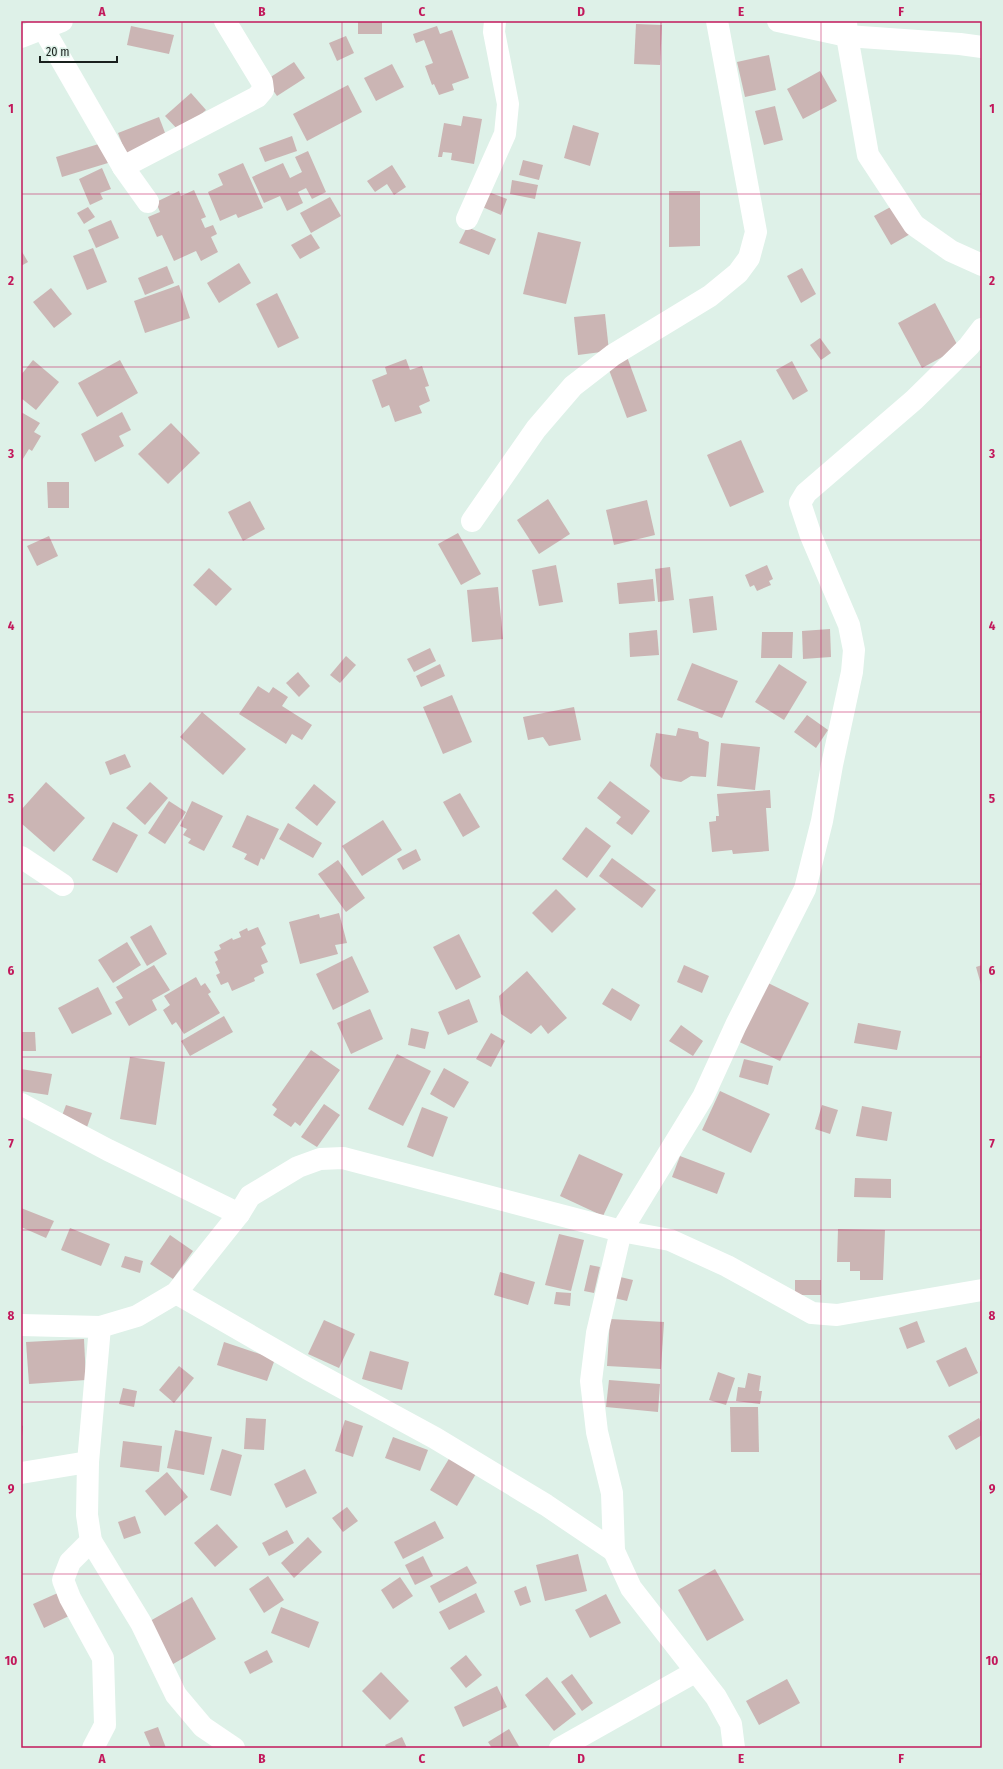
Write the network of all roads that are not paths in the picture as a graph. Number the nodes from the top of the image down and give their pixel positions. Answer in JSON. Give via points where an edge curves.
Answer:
{"nodes":[{"id":1,"x":225,"y":21,"type":"edge"},
{"id":2,"x":495,"y":21,"type":"edge"},
{"id":3,"x":716,"y":21,"type":"edge"},
{"id":4,"x":778,"y":21,"type":"edge"},
{"id":5,"x":52,"y":24,"type":"edge"},
{"id":6,"x":846,"y":29,"type":"edge"},
{"id":7,"x":21,"y":37,"type":"edge"},
{"id":8,"x":982,"y":47,"type":"edge"},
{"id":9,"x":123,"y":167,"type":"junction"},
{"id":10,"x":148,"y":202,"type":"dead end"},
{"id":11,"x":467,"y":219,"type":"dead end"},
{"id":12,"x":982,"y":265,"type":"edge"},
{"id":13,"x":982,"y":329,"type":"edge"},
{"id":14,"x":472,"y":521,"type":"dead end"},
{"id":15,"x":21,"y":857,"type":"edge"},
{"id":16,"x":63,"y":885,"type":"dead end"},
{"id":17,"x":21,"y":1104,"type":"edge"},
{"id":18,"x":239,"y":1214,"type":"junction"},
{"id":19,"x":621,"y":1231,"type":"junction"},
{"id":20,"x":982,"y":1290,"type":"edge"},
{"id":21,"x":176,"y":1293,"type":"junction"},
{"id":22,"x":21,"y":1326,"type":"edge"},
{"id":23,"x":100,"y":1327,"type":"junction"},
{"id":24,"x":88,"y":1462,"type":"junction"},
{"id":25,"x":21,"y":1473,"type":"edge"},
{"id":26,"x":91,"y":1541,"type":"junction"},
{"id":27,"x":614,"y":1551,"type":"junction"},
{"id":28,"x":695,"y":1672,"type":"junction"},
{"id":29,"x":93,"y":1748,"type":"edge"},
{"id":30,"x":234,"y":1748,"type":"edge"},
{"id":31,"x":560,"y":1748,"type":"edge"},
{"id":32,"x":734,"y":1748,"type":"edge"}],
"edges":[{"from":1,"to":9,"type":"street","via":[[262,82],[263,90],[257,97]]},
{"from":2,"to":11,"type":"street","via":[[494,32],[508,104],[505,134]]},
{"from":3,"to":14,"type":"street","via":[[756,232],[749,258],[738,273],[710,296],[613,355],[573,386],[536,430]]},
{"from":4,"to":6,"type":"street"},
{"from":5,"to":7,"type":"street"},
{"from":5,"to":9,"type":"street"},
{"from":6,"to":8,"type":"street"},
{"from":6,"to":12,"type":"street","via":[[868,155],[914,225],[951,250]]},
{"from":9,"to":10,"type":"street"},
{"from":13,"to":19,"type":"street","via":[[969,346],[914,400],[806,493],[800,503],[811,536],[849,625],[854,650],[852,672],[806,889],[736,1025],[703,1097]]},
{"from":15,"to":16,"type":"street"},
{"from":17,"to":18,"type":"street"},
{"from":18,"to":19,"type":"street","via":[[250,1196],[298,1167],[320,1159],[342,1158]]},
{"from":18,"to":21,"type":"street"},
{"from":19,"to":20,"type":"street","via":[[670,1240],[727,1266],[812,1313],[836,1315]]},
{"from":19,"to":27,"type":"street","via":[[597,1333],[591,1381],[597,1432],[612,1494]]},
{"from":21,"to":23,"type":"street","via":[[137,1316]]},
{"from":21,"to":27,"type":"street","via":[[435,1438],[546,1505]]},
{"from":22,"to":23,"type":"street"},
{"from":23,"to":24,"type":"street"},
{"from":24,"to":25,"type":"street"},
{"from":24,"to":26,"type":"street","via":[[87,1515]]},
{"from":26,"to":29,"type":"street","via":[[70,1562],[63,1580],[103,1658],[105,1726]]},
{"from":26,"to":30,"type":"street","via":[[141,1623],[176,1696],[204,1727]]},
{"from":27,"to":28,"type":"street","via":[[630,1588]]},
{"from":28,"to":31,"type":"street"},
{"from":28,"to":32,"type":"street","via":[[716,1697],[731,1724]]}]}
